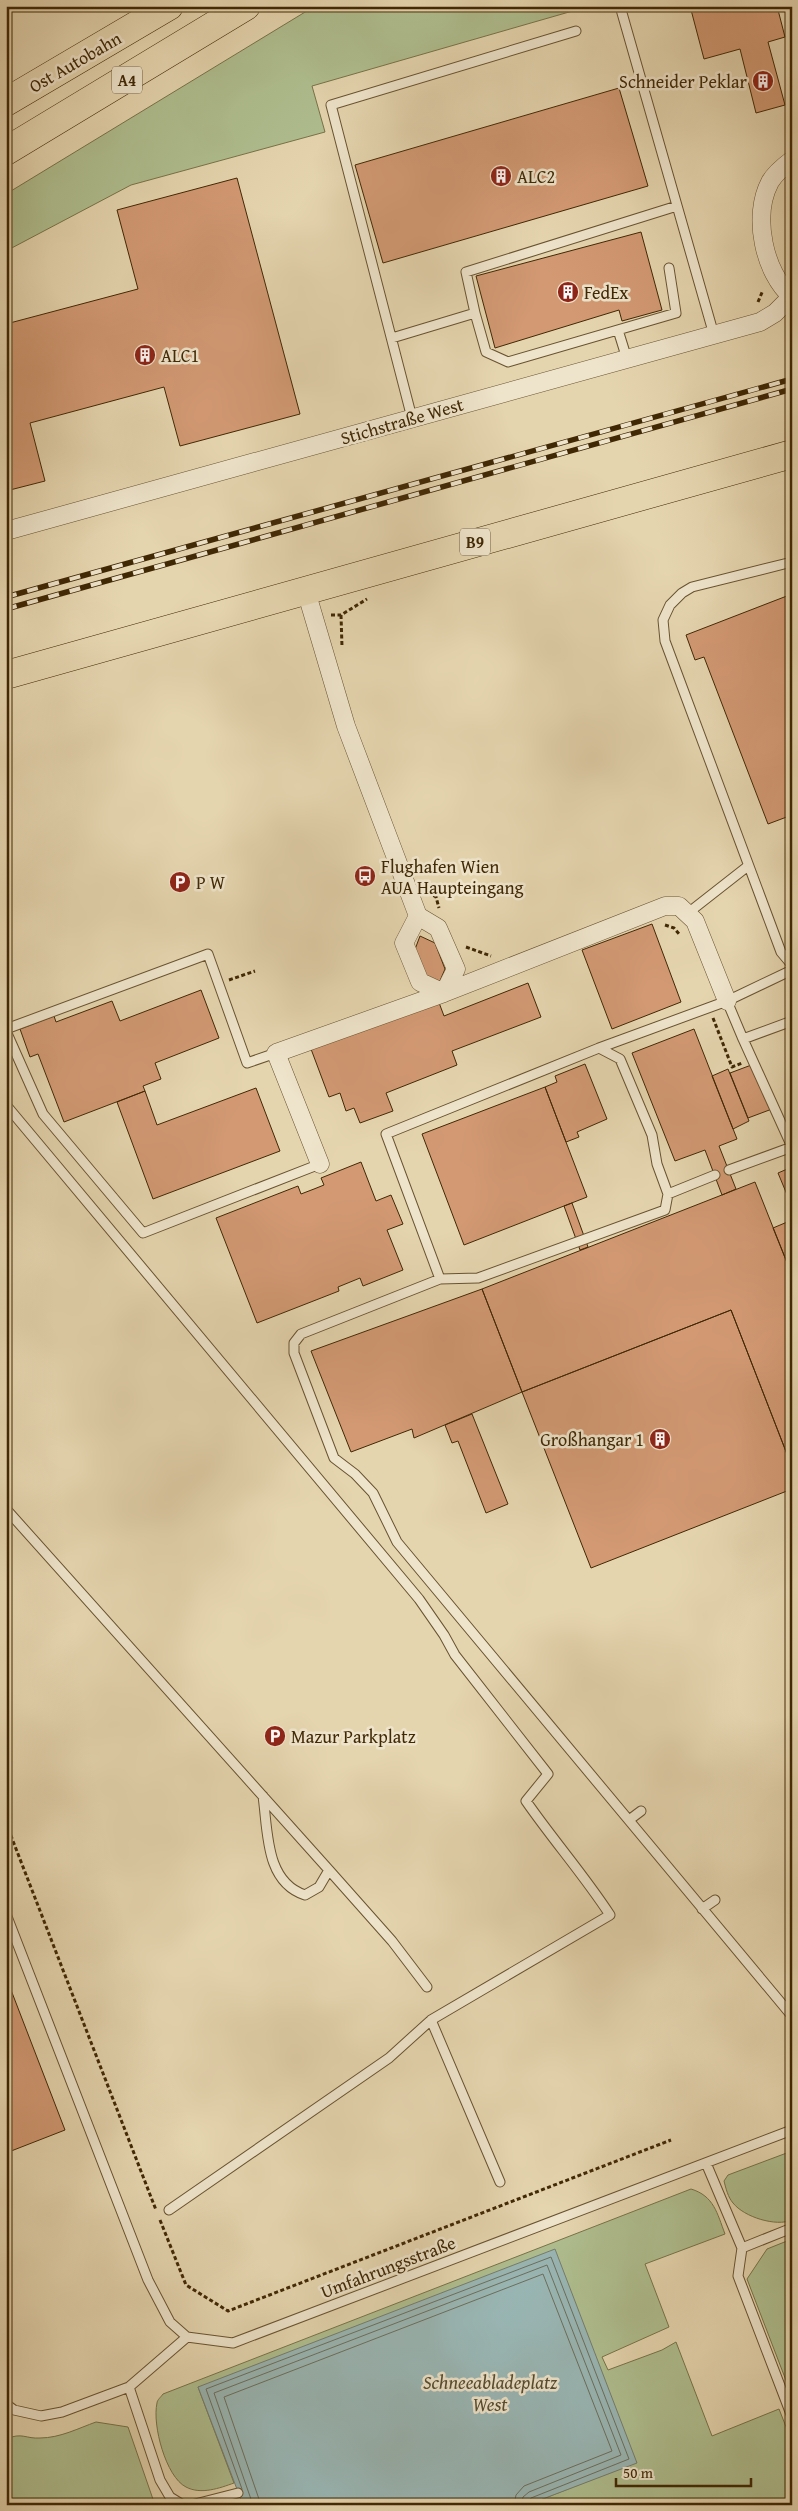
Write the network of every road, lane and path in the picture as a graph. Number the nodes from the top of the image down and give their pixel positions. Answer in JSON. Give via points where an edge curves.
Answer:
{"nodes":[{"id":1,"x":169,"y":6,"type":"edge"},
{"id":2,"x":246,"y":6,"type":"edge"},
{"id":3,"x":620,"y":6,"type":"edge"},
{"id":4,"x":576,"y":31,"type":"dead end"},
{"id":5,"x":6,"y":102,"type":"edge"},
{"id":6,"x":6,"y":151,"type":"edge"},
{"id":7,"x":792,"y":160,"type":"edge"},
{"id":8,"x":677,"y":206,"type":"junction"},
{"id":9,"x":669,"y":268,"type":"dead end"},
{"id":10,"x":791,"y":297,"type":"edge"},
{"id":11,"x":475,"y":313,"type":"junction"},
{"id":12,"x":618,"y":330,"type":"junction"},
{"id":13,"x":714,"y":334,"type":"junction"},
{"id":14,"x":392,"y":338,"type":"junction"},
{"id":15,"x":627,"y":358,"type":"junction"},
{"id":16,"x":412,"y":418,"type":"junction"},
{"id":17,"x":792,"y":454,"type":"edge"},
{"id":18,"x":6,"y":531,"type":"edge"},
{"id":19,"x":792,"y":562,"type":"edge"},
{"id":20,"x":306,"y":591,"type":"junction"},
{"id":21,"x":6,"y":674,"type":"edge"},
{"id":22,"x":748,"y":866,"type":"junction"},
{"id":23,"x":688,"y":913,"type":"junction"},
{"id":24,"x":418,"y":916,"type":"junction"},
{"id":25,"x":792,"y":965,"type":"edge"},
{"id":26,"x":792,"y":970,"type":"edge"},
{"id":27,"x":255,"y":971,"type":"dead end"},
{"id":28,"x":218,"y":983,"type":"junction"},
{"id":29,"x":444,"y":993,"type":"junction"},
{"id":30,"x":727,"y":1001,"type":"junction"},
{"id":31,"x":792,"y":1021,"type":"edge"},
{"id":32,"x":6,"y":1030,"type":"edge"},
{"id":33,"x":743,"y":1039,"type":"junction"},
{"id":34,"x":599,"y":1048,"type":"junction"},
{"id":35,"x":276,"y":1053,"type":"junction"},
{"id":36,"x":6,"y":1105,"type":"edge"},
{"id":37,"x":792,"y":1147,"type":"edge"},
{"id":38,"x":320,"y":1164,"type":"joint"},
{"id":39,"x":729,"y":1170,"type":"dead end"},
{"id":40,"x":715,"y":1175,"type":"dead end"},
{"id":41,"x":668,"y":1194,"type":"junction"},
{"id":42,"x":440,"y":1279,"type":"junction"},
{"id":43,"x":6,"y":1509,"type":"edge"},
{"id":44,"x":263,"y":1796,"type":"junction"},
{"id":45,"x":641,"y":1811,"type":"dead end"},
{"id":46,"x":629,"y":1820,"type":"junction"},
{"id":47,"x":329,"y":1870,"type":"junction"},
{"id":48,"x":715,"y":1900,"type":"dead end"},
{"id":49,"x":702,"y":1909,"type":"junction"},
{"id":50,"x":6,"y":1914,"type":"edge"},
{"id":51,"x":427,"y":1987,"type":"dead end"},
{"id":52,"x":792,"y":2016,"type":"edge"},
{"id":53,"x":431,"y":2020,"type":"junction"},
{"id":54,"x":792,"y":2130,"type":"edge"},
{"id":55,"x":706,"y":2163,"type":"junction"},
{"id":56,"x":500,"y":2182,"type":"dead end"},
{"id":57,"x":169,"y":2210,"type":"dead end"},
{"id":58,"x":792,"y":2228,"type":"edge"},
{"id":59,"x":742,"y":2248,"type":"junction"},
{"id":60,"x":187,"y":2337,"type":"junction"},
{"id":61,"x":129,"y":2387,"type":"junction"},
{"id":62,"x":6,"y":2404,"type":"edge"},
{"id":63,"x":792,"y":2417,"type":"edge"},
{"id":64,"x":238,"y":2493,"type":"dead end"},
{"id":65,"x":184,"y":2505,"type":"edge"},
{"id":66,"x":191,"y":2505,"type":"edge"}],
"edges":[{"from":1,"to":5,"type":"main road","name":"Ost Autobahn","number":"A4"},
{"from":2,"to":6,"type":"main road","number":"A4"},
{"from":3,"to":8,"type":"lane"},
{"from":4,"to":14,"type":"lane","via":[[331,105]]},
{"from":7,"to":10,"type":"street","via":[[770,182],[763,202],[761,224],[769,262],[776,279]]},
{"from":8,"to":11,"type":"lane","via":[[466,272]]},
{"from":8,"to":13,"type":"lane"},
{"from":9,"to":12,"type":"lane","via":[[676,313]]},
{"from":10,"to":13,"type":"street","name":"Stichstraße West","via":[[764,320]]},
{"from":11,"to":12,"type":"lane","via":[[486,352],[508,362]]},
{"from":11,"to":14,"type":"lane"},
{"from":12,"to":15,"type":"lane"},
{"from":13,"to":15,"type":"street","name":"Stichstraße West"},
{"from":14,"to":16,"type":"lane"},
{"from":15,"to":16,"type":"street","name":"Stichstraße West"},
{"from":16,"to":18,"type":"street","name":"Stichstraße West"},
{"from":17,"to":20,"type":"main road","number":"B9"},
{"from":19,"to":22,"type":"lane","via":[[692,587],[670,605],[664,620],[665,641]]},
{"from":20,"to":21,"type":"main road","number":"B9"},
{"from":20,"to":24,"type":"street","via":[[346,726]]},
{"from":22,"to":23,"type":"lane"},
{"from":22,"to":25,"type":"lane","via":[[781,952]]},
{"from":23,"to":29,"type":"street","via":[[679,906],[665,906]]},
{"from":23,"to":30,"type":"street","via":[[695,921]]},
{"from":24,"to":29,"type":"street","via":[[438,928],[456,969]]},
{"from":24,"to":29,"type":"street","via":[[404,943],[420,982]]},
{"from":26,"to":30,"type":"lane"},
{"from":27,"to":28,"type":"path"},
{"from":28,"to":32,"type":"lane","via":[[208,954]]},
{"from":28,"to":35,"type":"lane","via":[[247,1063]]},
{"from":29,"to":35,"type":"street"},
{"from":30,"to":33,"type":"lane"},
{"from":30,"to":34,"type":"lane"},
{"from":31,"to":33,"type":"lane"},
{"from":32,"to":38,"type":"lane","via":[[42,1114],[142,1233]]},
{"from":33,"to":37,"type":"lane"},
{"from":34,"to":41,"type":"lane","via":[[620,1059],[652,1135],[657,1164]]},
{"from":34,"to":42,"type":"lane","via":[[386,1134]]},
{"from":35,"to":38,"type":"street"},
{"from":36,"to":53,"type":"lane","via":[[419,1599],[455,1655],[548,1774],[526,1801],[610,1915]]},
{"from":37,"to":39,"type":"lane"},
{"from":40,"to":41,"type":"lane"},
{"from":41,"to":42,"type":"lane","via":[[665,1210],[478,1278]]},
{"from":42,"to":46,"type":"lane","via":[[301,1334],[294,1343],[294,1353],[334,1458],[373,1494],[396,1542]]},
{"from":43,"to":44,"type":"lane"},
{"from":44,"to":47,"type":"lane"},
{"from":44,"to":47,"type":"lane","via":[[271,1856],[277,1875],[284,1884],[304,1895],[319,1887]]},
{"from":45,"to":46,"type":"lane"},
{"from":46,"to":49,"type":"lane"},
{"from":47,"to":51,"type":"lane","via":[[392,1941]]},
{"from":48,"to":49,"type":"lane"},
{"from":49,"to":52,"type":"lane"},
{"from":50,"to":60,"type":"lane","via":[[148,2280],[170,2322]]},
{"from":53,"to":56,"type":"lane"},
{"from":53,"to":57,"type":"lane","via":[[389,2058]]},
{"from":54,"to":55,"type":"lane","name":"Umfahrungsstraße"},
{"from":55,"to":59,"type":"lane"},
{"from":55,"to":60,"type":"lane","name":"Umfahrungsstraße","via":[[233,2344]]},
{"from":58,"to":59,"type":"lane"},
{"from":59,"to":63,"type":"lane","via":[[738,2276]]},
{"from":60,"to":61,"type":"lane"},
{"from":61,"to":62,"type":"lane","via":[[62,2412],[41,2416],[14,2410]]},
{"from":61,"to":65,"type":"lane","via":[[160,2480],[170,2496]]},
{"from":64,"to":66,"type":"lane"}]}
